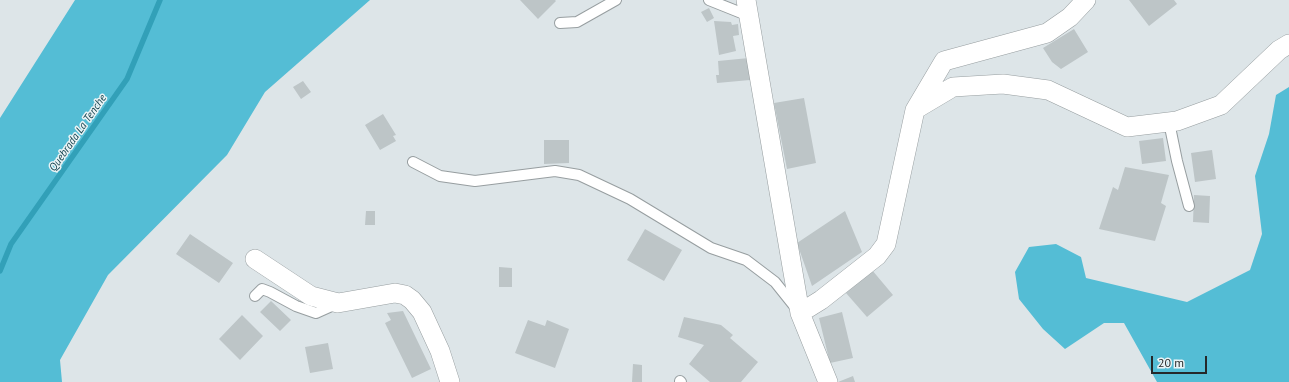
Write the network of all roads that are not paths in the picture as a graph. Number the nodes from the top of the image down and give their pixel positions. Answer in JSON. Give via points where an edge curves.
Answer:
{"nodes":[{"id":1,"x":616,"y":0,"type":"edge"},
{"id":2,"x":709,"y":0,"type":"edge"},
{"id":3,"x":1086,"y":0,"type":"edge"},
{"id":4,"x":748,"y":8,"type":"edge"},
{"id":5,"x":560,"y":23,"type":"dead end"},
{"id":6,"x":1289,"y":44,"type":"edge"},
{"id":7,"x":915,"y":110,"type":"junction"},
{"id":8,"x":1169,"y":122,"type":"junction"},
{"id":9,"x":413,"y":162,"type":"dead end"},
{"id":10,"x":1189,"y":206,"type":"dead end"},
{"id":11,"x":255,"y":259,"type":"dead end"},
{"id":12,"x":255,"y":296,"type":"dead end"},
{"id":13,"x":338,"y":303,"type":"junction"},
{"id":14,"x":800,"y":313,"type":"junction"},
{"id":15,"x":450,"y":382,"type":"edge"},
{"id":16,"x":828,"y":382,"type":"edge"}],
"edges":[{"from":1,"to":5,"type":"lane","via":[[577,22]]},
{"from":2,"to":4,"type":"lane"},
{"from":3,"to":7,"type":"street","via":[[1070,18],[1047,33],[944,61]]},
{"from":4,"to":14,"type":"street"},
{"from":6,"to":8,"type":"street","via":[[1279,50],[1221,105]]},
{"from":7,"to":8,"type":"street","via":[[953,87],[1002,84],[1048,90],[1127,127]]},
{"from":7,"to":14,"type":"street","via":[[886,244],[877,256],[821,300]]},
{"from":8,"to":10,"type":"lane"},
{"from":9,"to":14,"type":"lane","via":[[440,176],[475,181],[555,171],[579,175],[630,199],[710,248],[746,260],[775,282]]},
{"from":11,"to":13,"type":"street","via":[[311,296]]},
{"from":12,"to":13,"type":"lane","via":[[262,289],[316,313]]},
{"from":13,"to":15,"type":"street","via":[[395,293],[405,295],[422,312],[440,351]]},
{"from":14,"to":16,"type":"street"}]}
